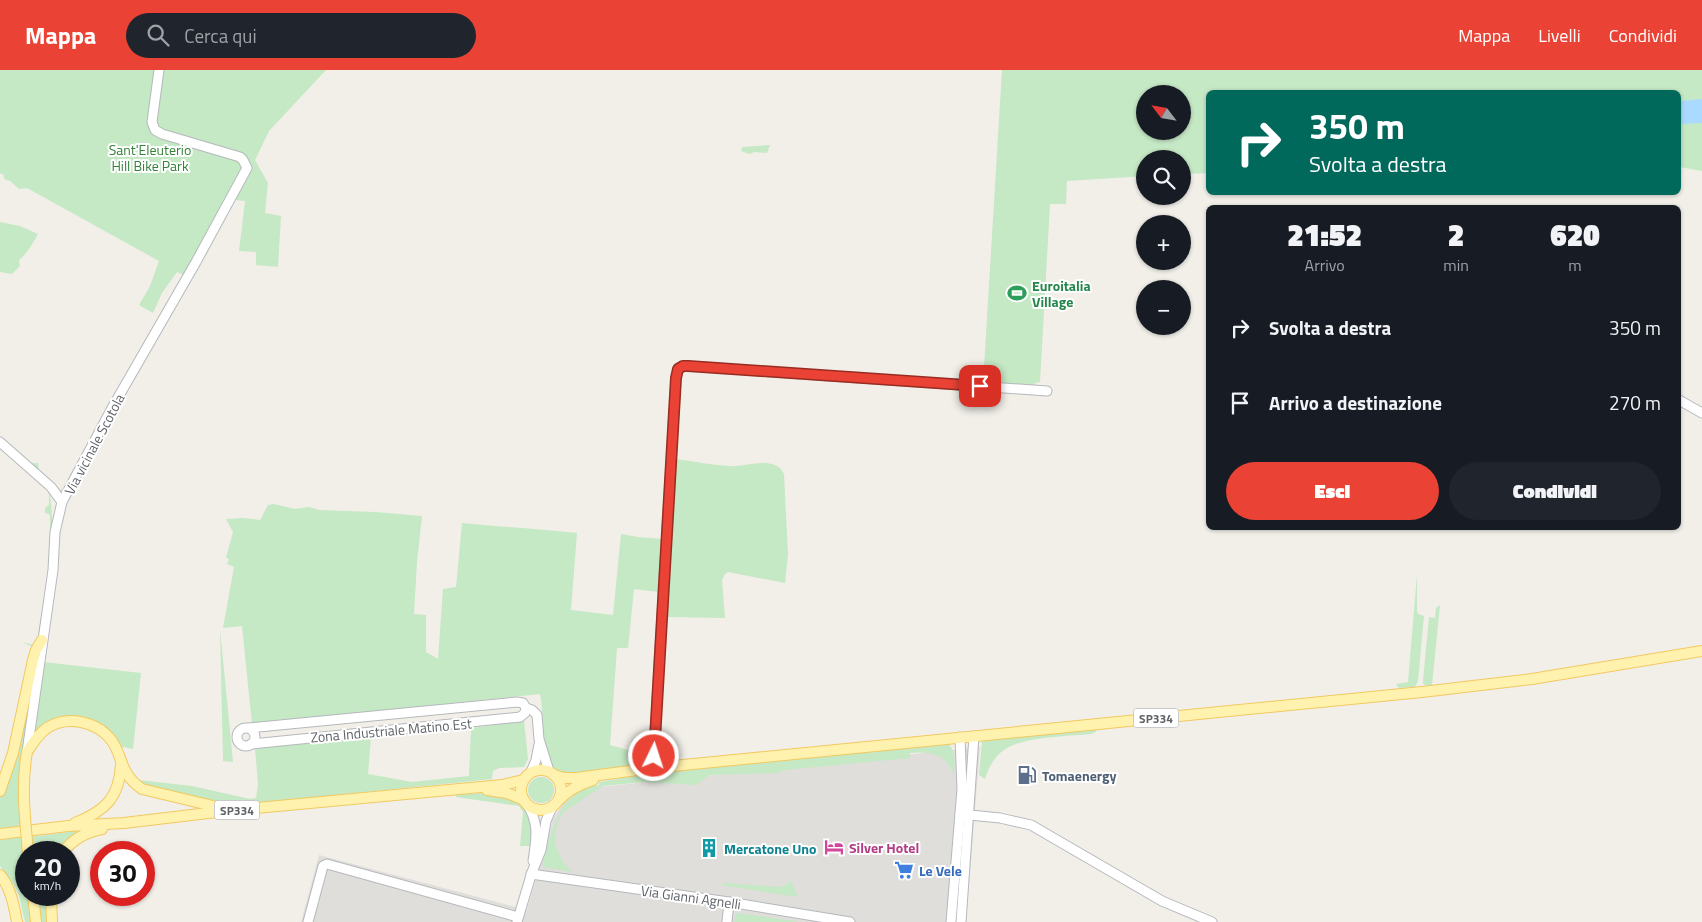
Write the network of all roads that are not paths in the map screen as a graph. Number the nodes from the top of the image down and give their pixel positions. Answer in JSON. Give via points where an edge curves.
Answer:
{"nodes":[{"id":1,"x":159,"y":70,"type":"edge"},
{"id":2,"x":1046,"y":390,"type":"dead end"},
{"id":3,"x":1681,"y":401,"type":"edge"},
{"id":4,"x":1702,"y":413,"type":"edge"},
{"id":5,"x":0,"y":442,"type":"edge"},
{"id":6,"x":62,"y":502,"type":"junction"},
{"id":7,"x":42,"y":640,"type":"junction"},
{"id":8,"x":1702,"y":651,"type":"edge"},
{"id":9,"x":445,"y":708,"type":"junction"},
{"id":10,"x":526,"y":708,"type":"junction"},
{"id":11,"x":328,"y":721,"type":"junction"},
{"id":12,"x":446,"y":725,"type":"junction"},
{"id":13,"x":248,"y":728,"type":"junction"},
{"id":14,"x":330,"y":736,"type":"junction"},
{"id":15,"x":974,"y":736,"type":"junction"},
{"id":16,"x":960,"y":737,"type":"junction"},
{"id":17,"x":539,"y":739,"type":"junction"},
{"id":18,"x":251,"y":744,"type":"junction"},
{"id":19,"x":27,"y":752,"type":"junction"},
{"id":20,"x":121,"y":764,"type":"junction"},
{"id":21,"x":653,"y":768,"type":"junction"},
{"id":22,"x":552,"y":773,"type":"junction"},
{"id":23,"x":609,"y":774,"type":"junction"},
{"id":24,"x":527,"y":776,"type":"junction"},
{"id":25,"x":474,"y":787,"type":"junction"},
{"id":26,"x":0,"y":791,"type":"edge"},
{"id":27,"x":526,"y":802,"type":"junction"},
{"id":28,"x":555,"y":804,"type":"junction"},
{"id":29,"x":225,"y":811,"type":"junction"},
{"id":30,"x":960,"y":814,"type":"junction"},
{"id":31,"x":969,"y":814,"type":"junction"},
{"id":32,"x":124,"y":823,"type":"junction"},
{"id":33,"x":68,"y":826,"type":"junction"},
{"id":34,"x":0,"y":834,"type":"edge"},
{"id":35,"x":27,"y":841,"type":"edge"},
{"id":36,"x":73,"y":841,"type":"edge"},
{"id":37,"x":956,"y":858,"type":"junction"},
{"id":38,"x":966,"y":858,"type":"junction"},
{"id":39,"x":532,"y":873,"type":"junction"},
{"id":40,"x":0,"y":875,"type":"edge"},
{"id":41,"x":729,"y":902,"type":"junction"},
{"id":42,"x":34,"y":906,"type":"edge"},
{"id":43,"x":51,"y":906,"type":"edge"},
{"id":44,"x":518,"y":919,"type":"edge"},
{"id":45,"x":17,"y":922,"type":"edge"},
{"id":46,"x":36,"y":922,"type":"edge"},
{"id":47,"x":52,"y":922,"type":"edge"},
{"id":48,"x":308,"y":922,"type":"edge"},
{"id":49,"x":727,"y":922,"type":"edge"},
{"id":50,"x":850,"y":922,"type":"edge"},
{"id":51,"x":951,"y":922,"type":"edge"},
{"id":52,"x":961,"y":922,"type":"edge"},
{"id":53,"x":1212,"y":922,"type":"edge"}],
"edges":[{"from":1,"to":6,"type":"street","name":"Via vicinale Scotola","via":[[152,122],[154,130],[236,156],[246,164],[245,172]]},
{"from":2,"to":21,"type":"street","via":[[688,366],[678,369]]},
{"from":3,"to":4,"type":"street"},
{"from":5,"to":6,"type":"street","via":[[52,487]]},
{"from":6,"to":7,"type":"street","name":"Via vicinale Scotola","via":[[57,519]]},
{"from":7,"to":19,"type":"street","name":"Via vicinale Scotola"},
{"from":7,"to":26,"type":"main road","via":[[33,660],[13,753]]},
{"from":8,"to":15,"type":"main road","number":"SP334","via":[[1532,679],[1440,690]]},
{"from":9,"to":10,"type":"street","name":"Zona Industriale Matino Est","via":[[520,702]]},
{"from":9,"to":11,"type":"street","name":"Zona Industriale Matino Est"},
{"from":9,"to":12,"type":"street"},
{"from":10,"to":12,"type":"street","name":"Zona Industriale Matino Est","via":[[520,717]]},
{"from":10,"to":17,"type":"street","via":[[536,713]]},
{"from":11,"to":13,"type":"street","name":"Zona Industriale Matino Est"},
{"from":11,"to":14,"type":"street"},
{"from":12,"to":14,"type":"street","name":"Zona Industriale Matino Est"},
{"from":13,"to":18,"type":"street","via":[[255,738]]},
{"from":13,"to":18,"type":"street","via":[[240,730],[237,738],[242,745]]},
{"from":14,"to":18,"type":"street","name":"Zona Industriale Matino Est"},
{"from":15,"to":16,"type":"main road","number":"SP334"},
{"from":15,"to":31,"type":"street"},
{"from":16,"to":21,"type":"main road","number":"SP334"},
{"from":16,"to":30,"type":"street"},
{"from":17,"to":22,"type":"street"},
{"from":17,"to":24,"type":"street","via":[[536,760]]},
{"from":19,"to":20,"type":"main road","via":[[47,728],[83,722],[102,731],[112,742]]},
{"from":19,"to":35,"type":"main road","bridge":true,"via":[[23,793]]},
{"from":20,"to":29,"type":"main road","via":[[134,784],[142,788]]},
{"from":20,"to":33,"type":"main road","via":[[120,780],[110,802]]},
{"from":21,"to":23,"type":"main road","number":"SP334"},
{"from":22,"to":23,"type":"main road","number":"SP334","via":[[566,778]]},
{"from":22,"to":24,"type":"main road","number":"SP334","via":[[540,770]]},
{"from":22,"to":28,"type":"main road","via":[[561,789]]},
{"from":23,"to":28,"type":"main road","number":"SP334","via":[[573,788]]},
{"from":24,"to":25,"type":"main road","number":"SP334","via":[[510,784]]},
{"from":24,"to":27,"type":"main road","via":[[521,790]]},
{"from":25,"to":27,"type":"main road","number":"SP334","via":[[507,793]]},
{"from":25,"to":29,"type":"main road","number":"SP334"},
{"from":27,"to":28,"type":"main road","number":"SP334","via":[[541,810]]},
{"from":27,"to":39,"type":"street","via":[[537,826]]},
{"from":28,"to":39,"type":"street","via":[[546,821],[541,850]]},
{"from":29,"to":32,"type":"main road","number":"SP334"},
{"from":30,"to":31,"type":"street"},
{"from":30,"to":37,"type":"street"},
{"from":31,"to":38,"type":"street"},
{"from":31,"to":53,"type":"street","via":[[1031,825],[1153,896]]},
{"from":32,"to":33,"type":"main road","number":"SP334"},
{"from":32,"to":36,"type":"main road","via":[[93,830]]},
{"from":33,"to":34,"type":"main road","number":"SP334"},
{"from":37,"to":38,"type":"street"},
{"from":37,"to":51,"type":"street"},
{"from":38,"to":52,"type":"street"},
{"from":39,"to":41,"type":"street","name":"Via Gianni Agnelli"},
{"from":39,"to":44,"type":"street"},
{"from":40,"to":45,"type":"main road","via":[[9,890]]},
{"from":41,"to":49,"type":"street"},
{"from":41,"to":50,"type":"street","name":"Via Gianni Agnelli"},
{"from":42,"to":46,"type":"main road"},
{"from":43,"to":47,"type":"main road"},
{"from":44,"to":48,"type":"street","via":[[327,864],[322,869]]}]}
